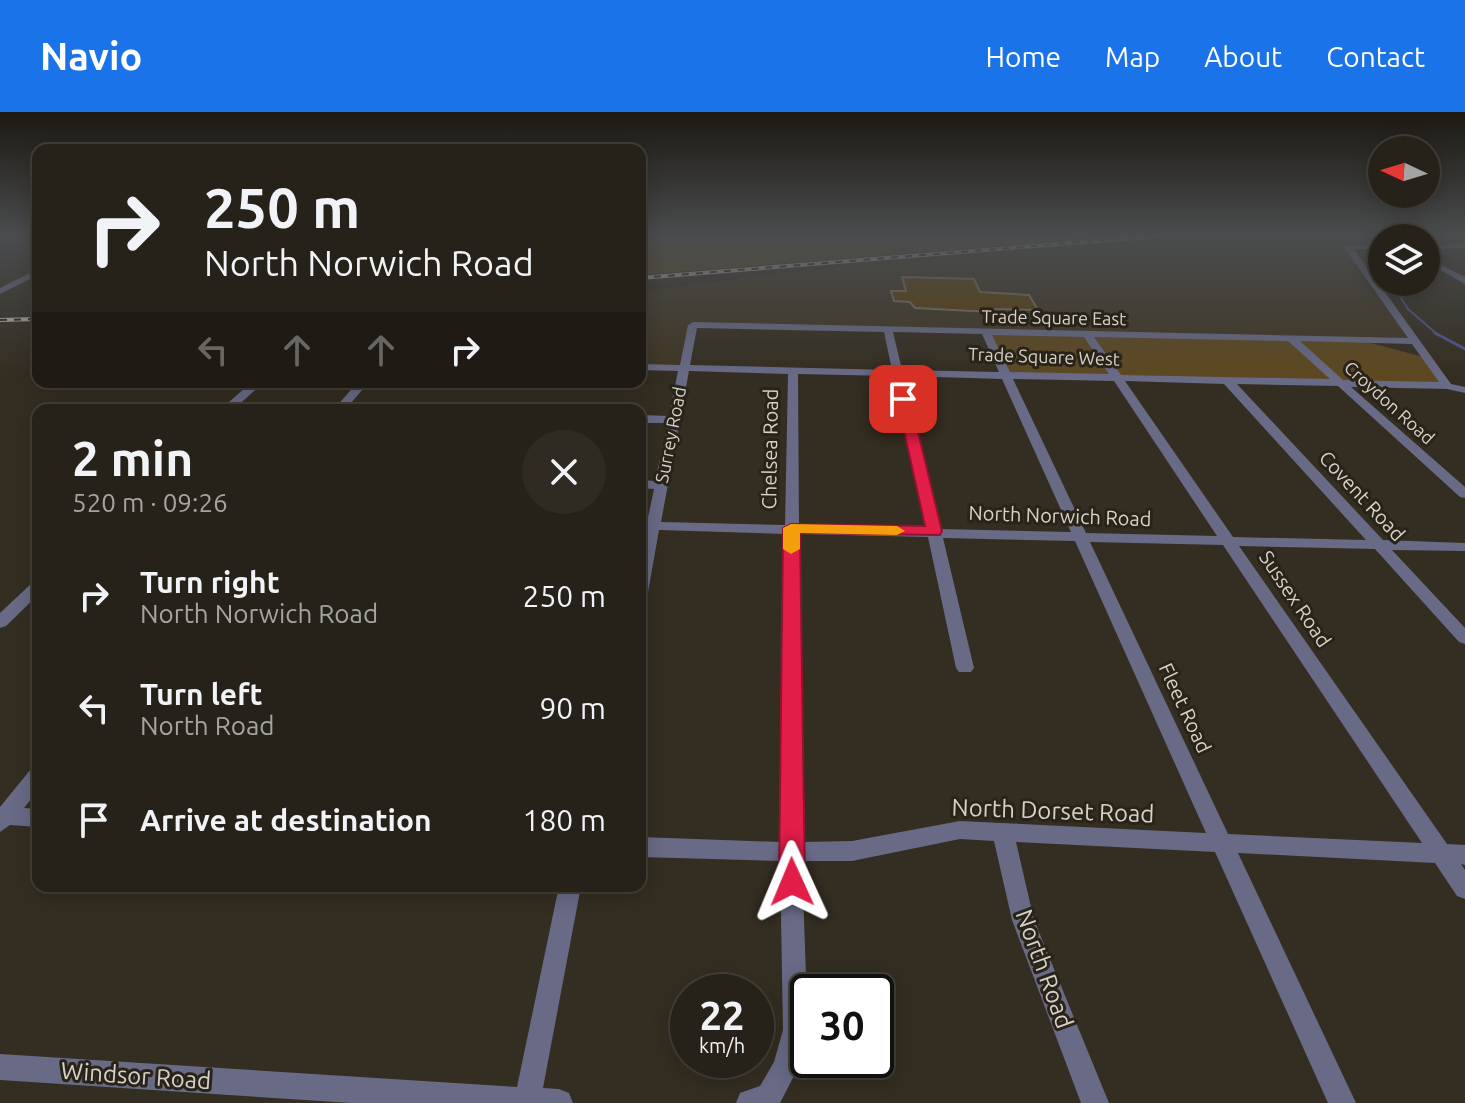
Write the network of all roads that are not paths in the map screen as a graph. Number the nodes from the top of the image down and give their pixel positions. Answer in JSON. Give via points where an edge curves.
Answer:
{"nodes":[{"id":1,"x":1383,"y":296,"type":"edge"},
{"id":2,"x":693,"y":325,"type":"joint"},
{"id":3,"x":888,"y":330,"type":"junction"},
{"id":4,"x":986,"y":333,"type":"junction"},
{"id":5,"x":1088,"y":335,"type":"junction"},
{"id":6,"x":1290,"y":338,"type":"junction"},
{"id":7,"x":1415,"y":341,"type":"junction"},
{"id":8,"x":646,"y":367,"type":"edge"},
{"id":9,"x":684,"y":368,"type":"junction"},
{"id":10,"x":793,"y":372,"type":"junction"},
{"id":11,"x":897,"y":373,"type":"junction"},
{"id":12,"x":1005,"y":377,"type":"junction"},
{"id":13,"x":1116,"y":379,"type":"junction"},
{"id":14,"x":1228,"y":381,"type":"junction"},
{"id":15,"x":1340,"y":383,"type":"junction"},
{"id":16,"x":1447,"y":386,"type":"junction"},
{"id":17,"x":252,"y":388,"type":"edge"},
{"id":18,"x":359,"y":388,"type":"edge"},
{"id":19,"x":1465,"y":390,"type":"edge"},
{"id":20,"x":233,"y":404,"type":"edge"},
{"id":21,"x":344,"y":404,"type":"edge"},
{"id":22,"x":646,"y":419,"type":"edge"},
{"id":23,"x":672,"y":420,"type":"junction"},
{"id":24,"x":646,"y":484,"type":"edge"},
{"id":25,"x":661,"y":485,"type":"junction"},
{"id":26,"x":1465,"y":494,"type":"edge"},
{"id":27,"x":654,"y":526,"type":"junction"},
{"id":28,"x":791,"y":528,"type":"junction"},
{"id":29,"x":934,"y":531,"type":"junction"},
{"id":30,"x":1082,"y":536,"type":"junction"},
{"id":31,"x":1230,"y":542,"type":"junction"},
{"id":32,"x":1382,"y":546,"type":"junction"},
{"id":33,"x":1465,"y":547,"type":"edge"},
{"id":34,"x":646,"y":557,"type":"edge"},
{"id":35,"x":32,"y":592,"type":"edge"},
{"id":36,"x":0,"y":622,"type":"edge"},
{"id":37,"x":1465,"y":638,"type":"edge"},
{"id":38,"x":965,"y":668,"type":"dead end"},
{"id":39,"x":32,"y":782,"type":"edge"},
{"id":40,"x":2,"y":818,"type":"edge"},
{"id":41,"x":32,"y":818,"type":"edge"},
{"id":42,"x":1003,"y":832,"type":"junction"},
{"id":43,"x":1222,"y":843,"type":"junction"},
{"id":44,"x":646,"y":847,"type":"edge"},
{"id":45,"x":791,"y":852,"type":"junction"},
{"id":46,"x":1441,"y":854,"type":"junction"},
{"id":47,"x":1465,"y":855,"type":"edge"},
{"id":48,"x":1465,"y":889,"type":"edge"},
{"id":49,"x":569,"y":892,"type":"edge"},
{"id":50,"x":0,"y":1067,"type":"edge"},
{"id":51,"x":760,"y":1100,"type":"edge"},
{"id":52,"x":527,"y":1102,"type":"edge"},
{"id":53,"x":559,"y":1103,"type":"edge"},
{"id":54,"x":1095,"y":1103,"type":"edge"},
{"id":55,"x":1342,"y":1103,"type":"edge"}],
"edges":[{"from":1,"to":7,"type":"street"},
{"from":2,"to":3,"type":"street","name":"Trade Square East"},
{"from":2,"to":9,"type":"street","name":"Surrey Road"},
{"from":3,"to":4,"type":"street","name":"Trade Square East"},
{"from":3,"to":11,"type":"street"},
{"from":4,"to":5,"type":"street","name":"Trade Square East"},
{"from":4,"to":12,"type":"street","name":"Fleet Road"},
{"from":5,"to":6,"type":"street","name":"Trade Square East"},
{"from":5,"to":13,"type":"street","name":"Sussex Road"},
{"from":6,"to":7,"type":"street","name":"Trade Square East"},
{"from":6,"to":15,"type":"street","name":"Croydon Road"},
{"from":7,"to":16,"type":"street"},
{"from":8,"to":9,"type":"street","name":"Trade Square West"},
{"from":9,"to":10,"type":"street","name":"Trade Square West"},
{"from":9,"to":23,"type":"street","name":"Surrey Road"},
{"from":10,"to":11,"type":"street","name":"Trade Square West"},
{"from":10,"to":28,"type":"street","name":"Chelsea Road"},
{"from":11,"to":12,"type":"street","name":"Trade Square West"},
{"from":11,"to":29,"type":"street"},
{"from":12,"to":13,"type":"street","name":"Trade Square West"},
{"from":12,"to":30,"type":"street","name":"Fleet Road"},
{"from":13,"to":14,"type":"street","name":"Trade Square West"},
{"from":13,"to":31,"type":"street","name":"Sussex Road"},
{"from":14,"to":15,"type":"street","name":"Trade Square West"},
{"from":14,"to":32,"type":"street","name":"Covent Road"},
{"from":15,"to":16,"type":"street","name":"Trade Square West"},
{"from":15,"to":26,"type":"street","name":"Croydon Road"},
{"from":16,"to":19,"type":"street","name":"Trade Square West"},
{"from":17,"to":20,"type":"street"},
{"from":18,"to":21,"type":"street"},
{"from":22,"to":23,"type":"street"},
{"from":23,"to":25,"type":"street","name":"Surrey Road"},
{"from":24,"to":25,"type":"street"},
{"from":25,"to":27,"type":"street","name":"Surrey Road"},
{"from":27,"to":28,"type":"street","name":"North Norwich Road"},
{"from":27,"to":34,"type":"street","name":"Surrey Road"},
{"from":28,"to":29,"type":"street","name":"North Norwich Road"},
{"from":28,"to":45,"type":"street","name":"Chelsea Road"},
{"from":29,"to":30,"type":"street","name":"North Norwich Road"},
{"from":29,"to":38,"type":"street"},
{"from":30,"to":31,"type":"street","name":"North Norwich Road"},
{"from":30,"to":43,"type":"street","name":"Fleet Road"},
{"from":31,"to":32,"type":"street","name":"North Norwich Road"},
{"from":31,"to":46,"type":"street","name":"Sussex Road"},
{"from":32,"to":33,"type":"street","name":"North Norwich Road"},
{"from":32,"to":37,"type":"street","name":"Covent Road"},
{"from":35,"to":36,"type":"street"},
{"from":39,"to":40,"type":"street"},
{"from":40,"to":41,"type":"street"},
{"from":42,"to":43,"type":"street","name":"North Dorset Road"},
{"from":42,"to":45,"type":"street","name":"North Dorset Road","via":[[947,832],[852,851]]},
{"from":42,"to":54,"type":"street","name":"North Road","via":[[1033,948]]},
{"from":43,"to":46,"type":"street","name":"North Dorset Road"},
{"from":43,"to":55,"type":"street","name":"Fleet Road"},
{"from":44,"to":45,"type":"street","name":"North Dorset Road"},
{"from":45,"to":51,"type":"street","name":"Chelsea Road","via":[[796,1030],[785,1068]]},
{"from":46,"to":47,"type":"street","name":"North Dorset Road"},
{"from":46,"to":48,"type":"street","name":"Sussex Road"},
{"from":49,"to":52,"type":"street"},
{"from":50,"to":52,"type":"street","name":"Windsor Road"},
{"from":52,"to":53,"type":"street","name":"Windsor Road"}]}
